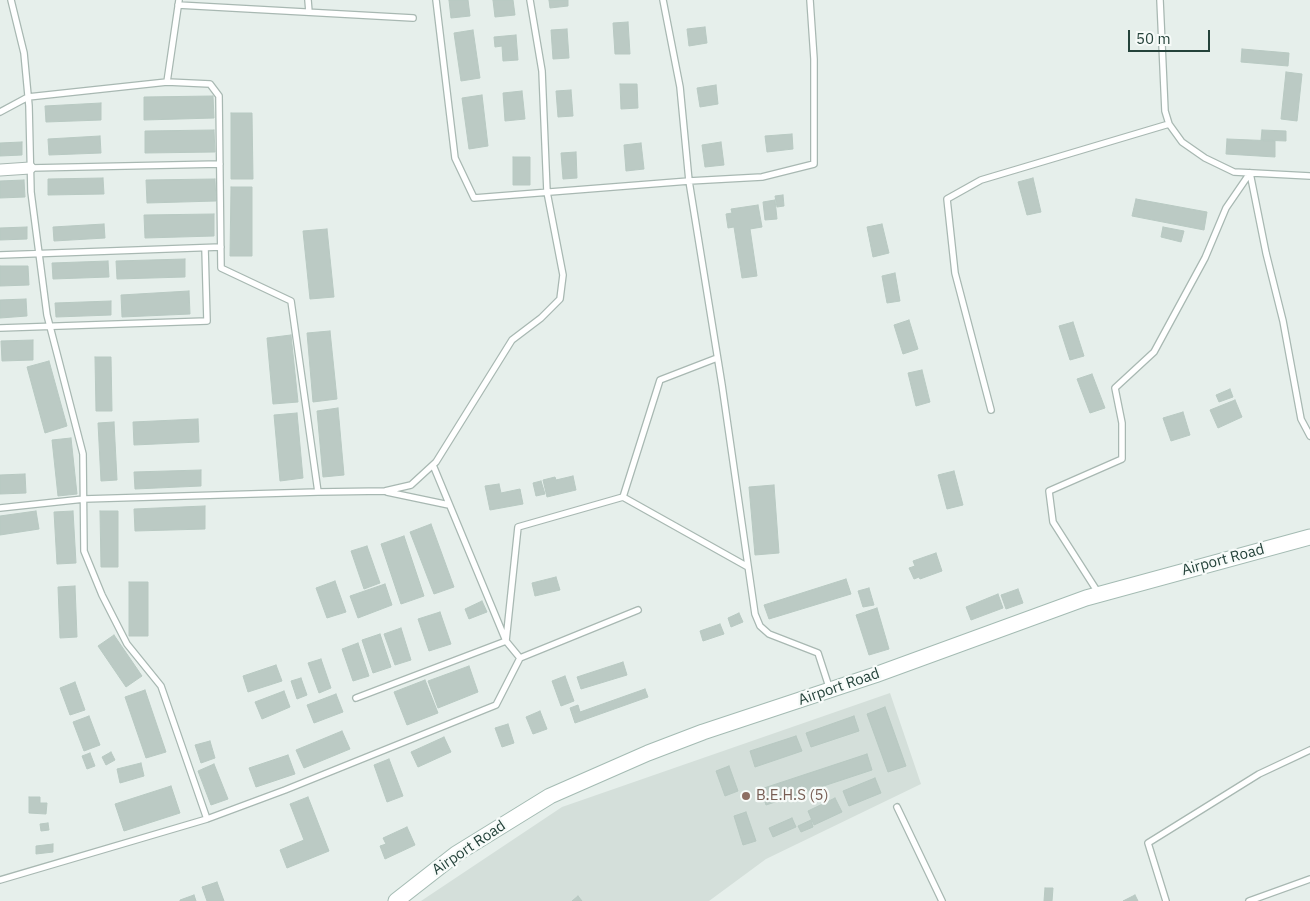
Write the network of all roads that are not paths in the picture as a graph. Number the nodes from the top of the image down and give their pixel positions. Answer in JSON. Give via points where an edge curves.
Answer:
{"nodes":[{"id":1,"x":11,"y":0,"type":"edge"},
{"id":2,"x":308,"y":0,"type":"edge"},
{"id":3,"x":436,"y":0,"type":"edge"},
{"id":4,"x":530,"y":0,"type":"edge"},
{"id":5,"x":663,"y":0,"type":"edge"},
{"id":6,"x":810,"y":0,"type":"edge"},
{"id":7,"x":1160,"y":0,"type":"edge"},
{"id":8,"x":178,"y":2,"type":"edge"},
{"id":9,"x":309,"y":12,"type":"junction"},
{"id":10,"x":413,"y":18,"type":"dead end"},
{"id":11,"x":167,"y":82,"type":"junction"},
{"id":12,"x":28,"y":97,"type":"junction"},
{"id":13,"x":0,"y":112,"type":"edge"},
{"id":14,"x":1169,"y":124,"type":"junction"},
{"id":15,"x":220,"y":164,"type":"junction"},
{"id":16,"x":30,"y":168,"type":"junction"},
{"id":17,"x":0,"y":170,"type":"edge"},
{"id":18,"x":1250,"y":173,"type":"junction"},
{"id":19,"x":1310,"y":176,"type":"edge"},
{"id":20,"x":689,"y":180,"type":"junction"},
{"id":21,"x":547,"y":192,"type":"junction"},
{"id":22,"x":221,"y":247,"type":"junction"},
{"id":23,"x":205,"y":248,"type":"junction"},
{"id":24,"x":39,"y":254,"type":"junction"},
{"id":25,"x":0,"y":255,"type":"edge"},
{"id":26,"x":50,"y":327,"type":"junction"},
{"id":27,"x":0,"y":328,"type":"edge"},
{"id":28,"x":717,"y":358,"type":"junction"},
{"id":29,"x":991,"y":410,"type":"dead end"},
{"id":30,"x":1310,"y":436,"type":"edge"},
{"id":31,"x":432,"y":465,"type":"junction"},
{"id":32,"x":318,"y":492,"type":"junction"},
{"id":33,"x":385,"y":492,"type":"junction"},
{"id":34,"x":623,"y":497,"type":"junction"},
{"id":35,"x":84,"y":499,"type":"junction"},
{"id":36,"x":449,"y":505,"type":"junction"},
{"id":37,"x":0,"y":508,"type":"edge"},
{"id":38,"x":1310,"y":536,"type":"edge"},
{"id":39,"x":748,"y":567,"type":"junction"},
{"id":40,"x":1100,"y":594,"type":"junction"},
{"id":41,"x":638,"y":610,"type":"dead end"},
{"id":42,"x":506,"y":641,"type":"junction"},
{"id":43,"x":520,"y":658,"type":"junction"},
{"id":44,"x":830,"y":690,"type":"junction"},
{"id":45,"x":356,"y":698,"type":"dead end"},
{"id":46,"x":1310,"y":750,"type":"edge"},
{"id":47,"x":897,"y":807,"type":"dead end"},
{"id":48,"x":207,"y":819,"type":"junction"},
{"id":49,"x":0,"y":880,"type":"edge"},
{"id":50,"x":1310,"y":880,"type":"edge"},
{"id":51,"x":396,"y":901,"type":"edge"},
{"id":52,"x":942,"y":901,"type":"edge"},
{"id":53,"x":1166,"y":901,"type":"edge"},
{"id":54,"x":1249,"y":901,"type":"edge"}],
"edges":[{"from":1,"to":12,"type":"lane","via":[[24,53]]},
{"from":2,"to":9,"type":"lane"},
{"from":3,"to":21,"type":"lane","via":[[456,158],[474,198]]},
{"from":4,"to":21,"type":"lane","via":[[542,71]]},
{"from":5,"to":20,"type":"lane","via":[[680,87]]},
{"from":6,"to":20,"type":"lane","via":[[814,58],[814,164],[762,177]]},
{"from":7,"to":14,"type":"lane","via":[[1165,111]]},
{"from":8,"to":9,"type":"lane"},
{"from":8,"to":11,"type":"lane"},
{"from":9,"to":10,"type":"lane"},
{"from":11,"to":12,"type":"lane"},
{"from":11,"to":15,"type":"lane","via":[[210,84],[219,96]]},
{"from":12,"to":13,"type":"lane"},
{"from":12,"to":16,"type":"lane"},
{"from":14,"to":18,"type":"lane","via":[[1182,142],[1205,158],[1234,172]]},
{"from":14,"to":29,"type":"lane","via":[[981,180],[947,199],[955,273]]},
{"from":15,"to":16,"type":"lane"},
{"from":15,"to":22,"type":"lane"},
{"from":16,"to":17,"type":"street"},
{"from":16,"to":24,"type":"lane"},
{"from":18,"to":19,"type":"lane"},
{"from":18,"to":30,"type":"lane","via":[[1301,419]]},
{"from":18,"to":40,"type":"lane","via":[[1226,208],[1205,258],[1154,352],[1115,388],[1122,423],[1122,459],[1049,491],[1053,522]]},
{"from":20,"to":21,"type":"lane"},
{"from":20,"to":28,"type":"lane"},
{"from":21,"to":31,"type":"lane","via":[[563,275],[560,299],[512,340]]},
{"from":22,"to":23,"type":"lane"},
{"from":22,"to":32,"type":"lane","via":[[222,268],[291,302]]},
{"from":23,"to":24,"type":"lane"},
{"from":23,"to":26,"type":"lane","via":[[207,320]]},
{"from":24,"to":25,"type":"lane"},
{"from":24,"to":26,"type":"lane"},
{"from":26,"to":27,"type":"lane"},
{"from":26,"to":35,"type":"lane","via":[[83,454]]},
{"from":28,"to":34,"type":"lane","via":[[660,380]]},
{"from":28,"to":39,"type":"lane"},
{"from":31,"to":33,"type":"lane","via":[[411,485]]},
{"from":31,"to":36,"type":"lane"},
{"from":32,"to":33,"type":"lane"},
{"from":32,"to":35,"type":"lane"},
{"from":33,"to":36,"type":"lane"},
{"from":34,"to":39,"type":"lane"},
{"from":34,"to":42,"type":"lane","via":[[518,527]]},
{"from":35,"to":37,"type":"lane"},
{"from":35,"to":48,"type":"lane","via":[[84,551],[127,644],[161,686]]},
{"from":36,"to":42,"type":"lane"},
{"from":38,"to":40,"type":"main road","name":"Airport Road"},
{"from":39,"to":44,"type":"lane","via":[[755,614],[760,626],[770,634],[818,652]]},
{"from":40,"to":44,"type":"main road","name":"Airport Road"},
{"from":41,"to":43,"type":"lane"},
{"from":42,"to":43,"type":"lane"},
{"from":42,"to":45,"type":"lane"},
{"from":43,"to":48,"type":"lane","via":[[496,705]]},
{"from":44,"to":51,"type":"main road","name":"Airport Road","via":[[703,732],[550,796],[456,854]]},
{"from":46,"to":53,"type":"lane","via":[[1259,774],[1148,843]]},
{"from":47,"to":52,"type":"lane"},
{"from":48,"to":49,"type":"lane"},
{"from":50,"to":54,"type":"lane"}]}
